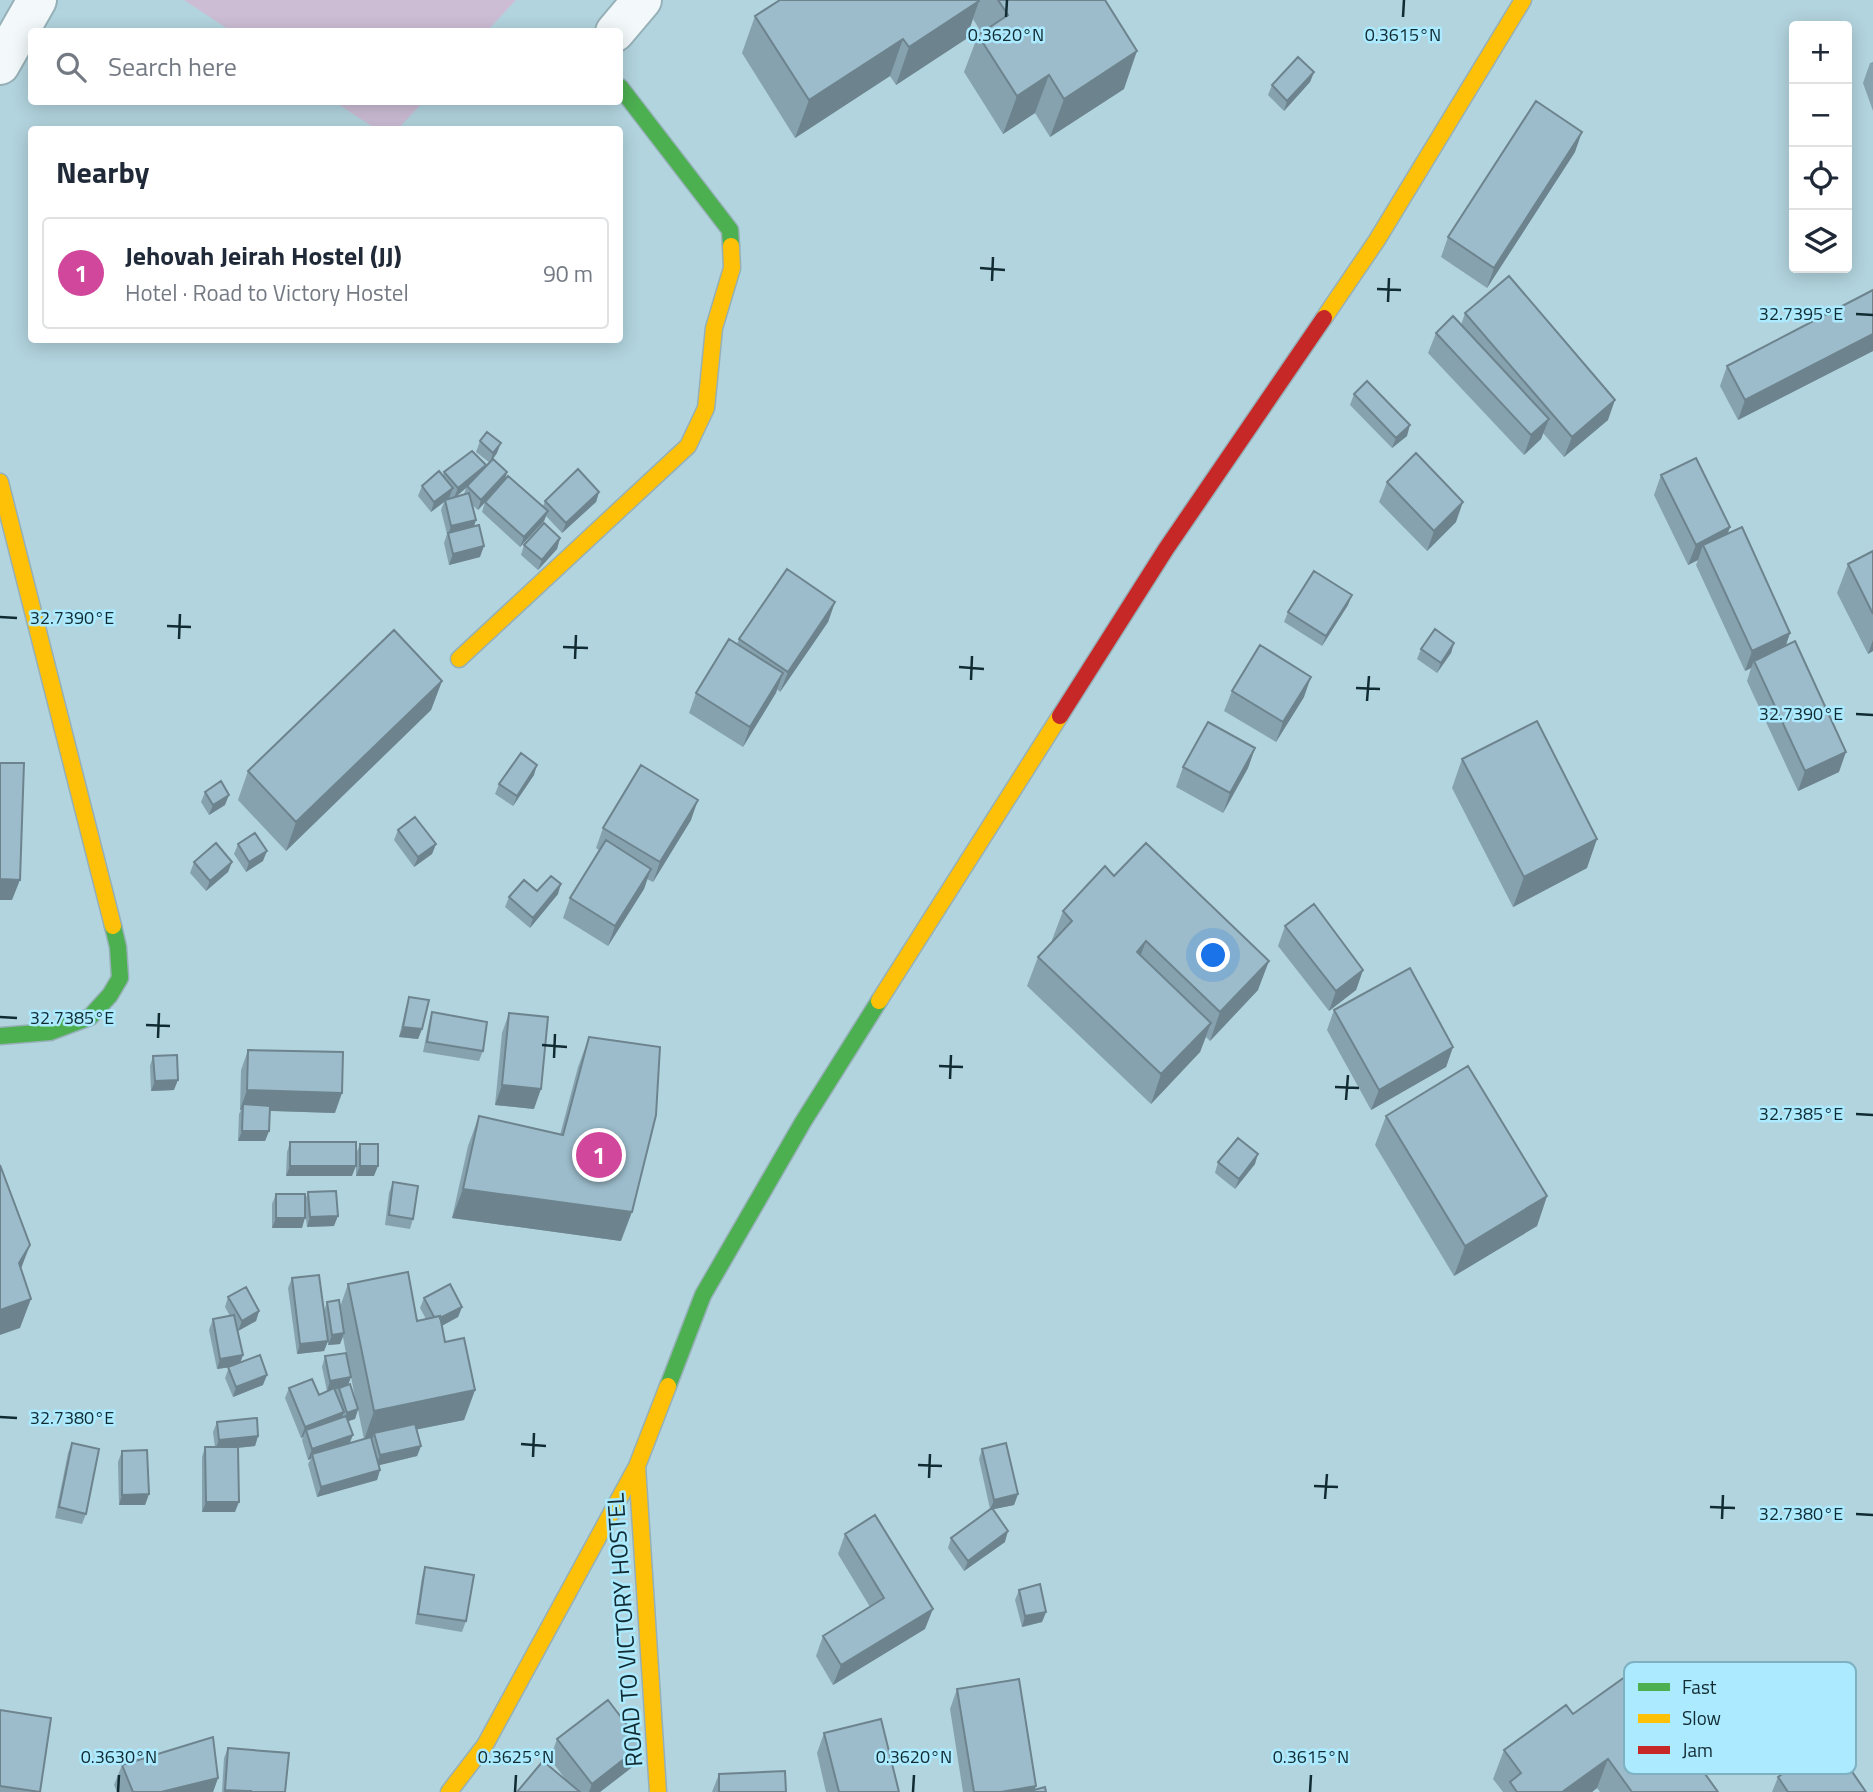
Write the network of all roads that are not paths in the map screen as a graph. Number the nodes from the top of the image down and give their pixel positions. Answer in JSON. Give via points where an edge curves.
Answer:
{"nodes":[{"id":1,"x":37,"y":0,"type":"edge"},
{"id":2,"x":642,"y":0,"type":"edge"},
{"id":3,"x":1523,"y":0,"type":"edge"},
{"id":4,"x":618,"y":28,"type":"edge"},
{"id":5,"x":0,"y":65,"type":"edge"},
{"id":6,"x":623,"y":91,"type":"edge"},
{"id":7,"x":0,"y":482,"type":"edge"},
{"id":8,"x":459,"y":659,"type":"dead end"},
{"id":9,"x":0,"y":1036,"type":"edge"},
{"id":10,"x":637,"y":1466,"type":"junction"},
{"id":11,"x":449,"y":1792,"type":"edge"},
{"id":12,"x":658,"y":1792,"type":"edge"}],
"edges":[{"from":1,"to":5,"type":"street"},
{"from":2,"to":4,"type":"street"},
{"from":3,"to":10,"type":"street","via":[[1377,240],[1166,548],[803,1122],[703,1295]]},
{"from":6,"to":8,"type":"street","via":[[730,230],[732,268],[715,328],[706,408],[688,446]]},
{"from":7,"to":9,"type":"street","via":[[118,947],[120,978],[90,1017],[50,1032]]},
{"from":10,"to":11,"type":"street","via":[[485,1745]]},
{"from":10,"to":12,"type":"street","name":"ROAD TO VICTORY HOSTEL"}]}
